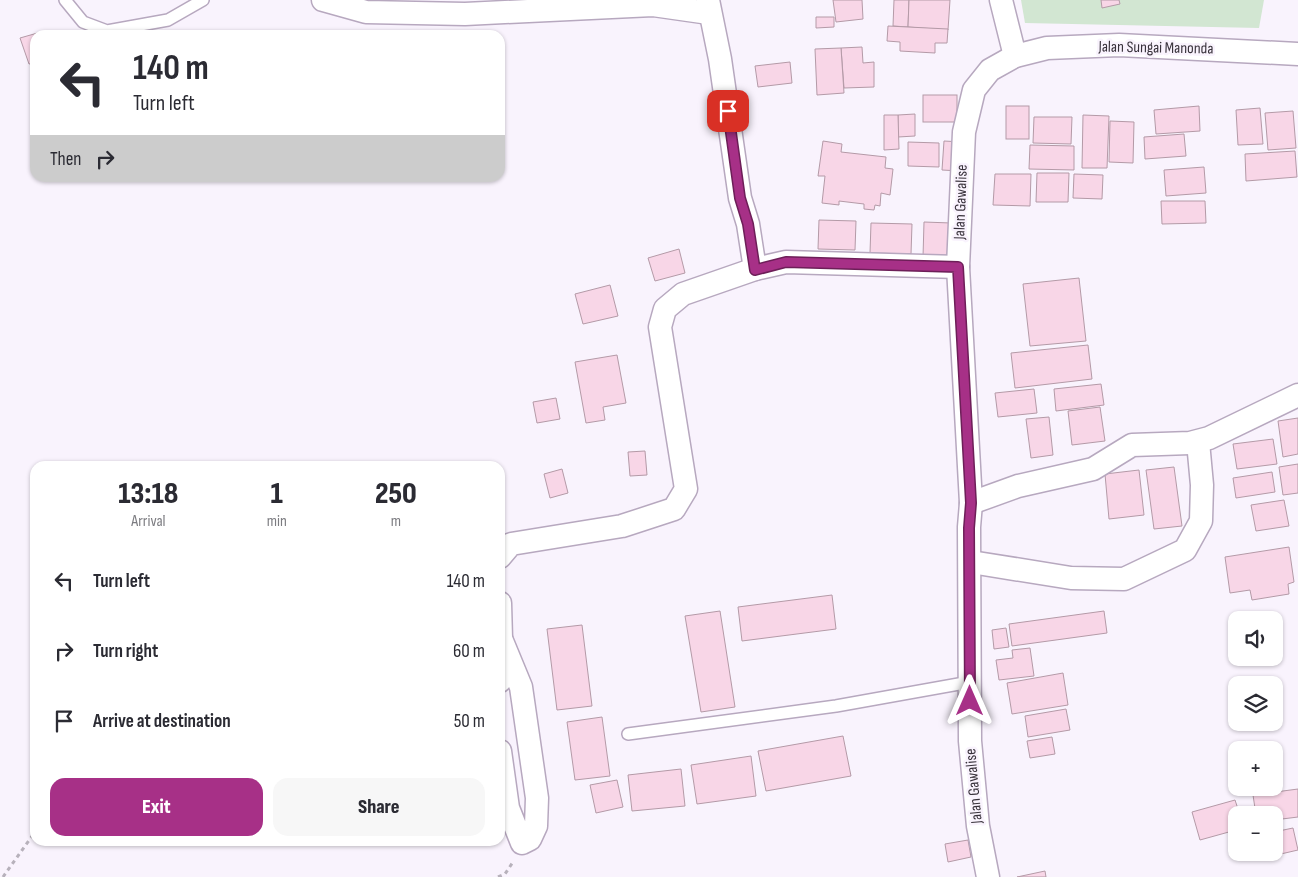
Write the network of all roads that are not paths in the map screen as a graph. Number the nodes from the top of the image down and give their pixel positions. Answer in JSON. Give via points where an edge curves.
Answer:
{"nodes":[{"id":1,"x":64,"y":0,"type":"edge"},
{"id":2,"x":204,"y":0,"type":"edge"},
{"id":3,"x":323,"y":0,"type":"edge"},
{"id":4,"x":1001,"y":0,"type":"edge"},
{"id":5,"x":708,"y":6,"type":"edge"},
{"id":6,"x":104,"y":30,"type":"edge"},
{"id":7,"x":113,"y":30,"type":"edge"},
{"id":8,"x":1298,"y":54,"type":"edge"},
{"id":9,"x":1014,"y":56,"type":"junction"},
{"id":10,"x":958,"y":267,"type":"junction"},
{"id":11,"x":755,"y":270,"type":"junction"},
{"id":12,"x":1298,"y":395,"type":"edge"},
{"id":13,"x":1198,"y":442,"type":"junction"},
{"id":14,"x":971,"y":503,"type":"junction"},
{"id":15,"x":505,"y":551,"type":"edge"},
{"id":16,"x":971,"y":562,"type":"junction"},
{"id":17,"x":505,"y":648,"type":"edge"},
{"id":18,"x":970,"y":682,"type":"junction"},
{"id":19,"x":628,"y":734,"type":"dead end"},
{"id":20,"x":505,"y":791,"type":"edge"},
{"id":21,"x":988,"y":877,"type":"edge"}],
"edges":[{"from":1,"to":6,"type":"lane","via":[[83,22]]},
{"from":2,"to":7,"type":"lane","via":[[168,20]]},
{"from":3,"to":5,"type":"street","via":[[366,12],[465,14]]},
{"from":4,"to":9,"type":"street"},
{"from":5,"to":11,"type":"street","via":[[720,59],[740,198],[748,224]]},
{"from":8,"to":9,"type":"street","name":"Jalan Sungai Manonda","via":[[1119,45],[1048,48]]},
{"from":9,"to":10,"type":"street","name":"Jalan Gawalise","via":[[990,70],[974,90],[964,132]]},
{"from":10,"to":11,"type":"street","via":[[786,262]]},
{"from":10,"to":14,"type":"street","name":"Jalan Gawalise"},
{"from":11,"to":15,"type":"street","via":[[683,294],[665,309],[660,327],[686,489],[674,509],[622,526],[511,544]]},
{"from":12,"to":13,"type":"street"},
{"from":13,"to":14,"type":"street","via":[[1132,445],[1093,469],[1018,486]]},
{"from":13,"to":16,"type":"street","via":[[1201,521],[1185,550],[1124,579],[1071,578]]},
{"from":14,"to":16,"type":"street","name":"Jalan Gawalise"},
{"from":16,"to":18,"type":"street","name":"Jalan Gawalise"},
{"from":17,"to":20,"type":"street","via":[[521,687],[535,779],[536,826],[530,840],[522,843]]},
{"from":18,"to":19,"type":"lane","via":[[836,706]]},
{"from":18,"to":21,"type":"street","name":"Jalan Gawalise","via":[[974,793]]}]}
